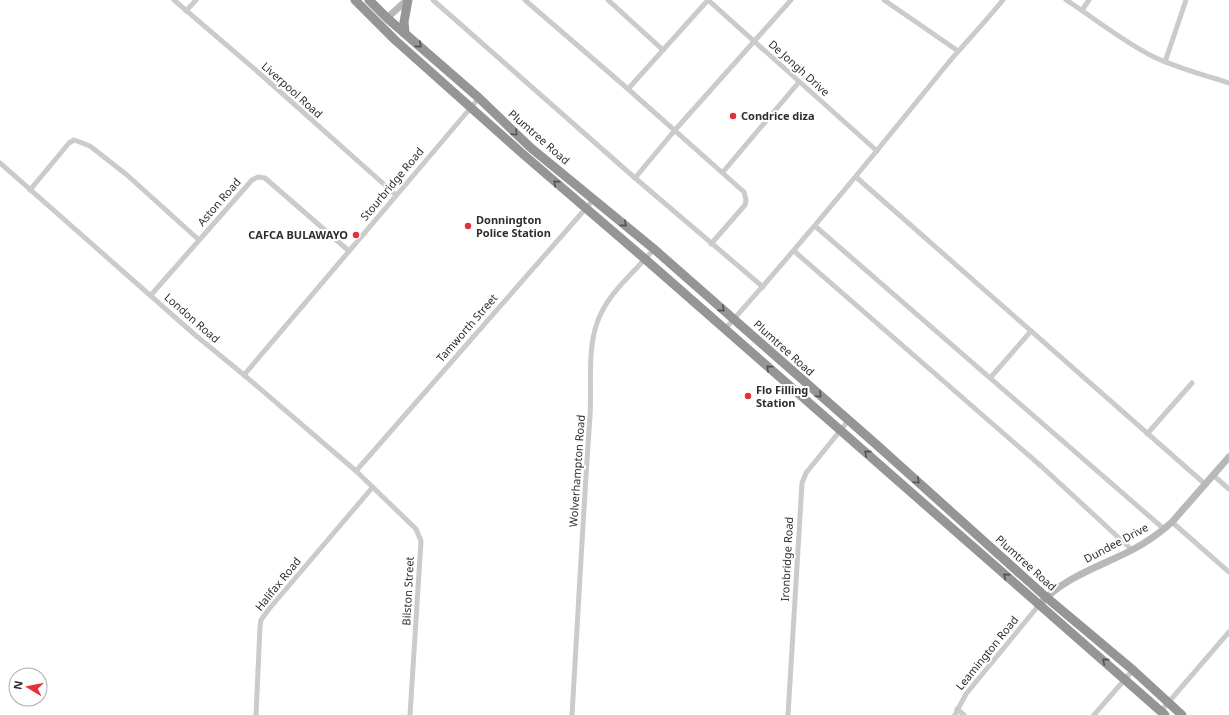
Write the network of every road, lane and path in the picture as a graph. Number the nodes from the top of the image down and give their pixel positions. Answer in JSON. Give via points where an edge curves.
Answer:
{"nodes":[{"id":1,"x":174,"y":0,"type":"edge"},
{"id":2,"x":196,"y":0,"type":"edge"},
{"id":3,"x":355,"y":0,"type":"edge"},
{"id":4,"x":370,"y":0,"type":"edge"},
{"id":5,"x":408,"y":0,"type":"edge"},
{"id":6,"x":433,"y":0,"type":"edge"},
{"id":7,"x":524,"y":0,"type":"edge"},
{"id":8,"x":608,"y":0,"type":"edge"},
{"id":9,"x":708,"y":0,"type":"edge"},
{"id":10,"x":791,"y":0,"type":"edge"},
{"id":11,"x":884,"y":0,"type":"edge"},
{"id":12,"x":1002,"y":0,"type":"edge"},
{"id":13,"x":1066,"y":0,"type":"edge"},
{"id":14,"x":1089,"y":0,"type":"edge"},
{"id":15,"x":1186,"y":0,"type":"edge"},
{"id":16,"x":1082,"y":10,"type":"junction"},
{"id":17,"x":186,"y":11,"type":"junction"},
{"id":18,"x":368,"y":14,"type":"junction"},
{"id":19,"x":387,"y":18,"type":"junction"},
{"id":20,"x":406,"y":34,"type":"junction"},
{"id":21,"x":395,"y":40,"type":"junction"},
{"id":22,"x":754,"y":42,"type":"junction"},
{"id":23,"x":663,"y":50,"type":"junction"},
{"id":24,"x":958,"y":51,"type":"junction"},
{"id":25,"x":1165,"y":62,"type":"junction"},
{"id":26,"x":799,"y":82,"type":"junction"},
{"id":27,"x":1229,"y":83,"type":"edge"},
{"id":28,"x":628,"y":89,"type":"junction"},
{"id":29,"x":478,"y":98,"type":"junction"},
{"id":30,"x":470,"y":106,"type":"junction"},
{"id":31,"x":675,"y":130,"type":"junction"},
{"id":32,"x":877,"y":151,"type":"junction"},
{"id":33,"x":0,"y":163,"type":"edge"},
{"id":34,"x":723,"y":172,"type":"junction"},
{"id":35,"x":856,"y":177,"type":"junction"},
{"id":36,"x":635,"y":178,"type":"junction"},
{"id":37,"x":30,"y":190,"type":"junction"},
{"id":38,"x":396,"y":195,"type":"junction"},
{"id":39,"x":594,"y":199,"type":"junction"},
{"id":40,"x":585,"y":208,"type":"junction"},
{"id":41,"x":815,"y":226,"type":"junction"},
{"id":42,"x":199,"y":240,"type":"junction"},
{"id":43,"x":711,"y":244,"type":"junction"},
{"id":44,"x":654,"y":249,"type":"junction"},
{"id":45,"x":349,"y":251,"type":"junction"},
{"id":46,"x":794,"y":251,"type":"junction"},
{"id":47,"x":645,"y":259,"type":"junction"},
{"id":48,"x":763,"y":287,"type":"junction"},
{"id":49,"x":151,"y":295,"type":"junction"},
{"id":50,"x":734,"y":319,"type":"junction"},
{"id":51,"x":725,"y":329,"type":"junction"},
{"id":52,"x":1031,"y":331,"type":"junction"},
{"id":53,"x":244,"y":375,"type":"junction"},
{"id":54,"x":990,"y":377,"type":"junction"},
{"id":55,"x":1192,"y":382,"type":"dead end"},
{"id":56,"x":848,"y":421,"type":"junction"},
{"id":57,"x":840,"y":430,"type":"junction"},
{"id":58,"x":1147,"y":434,"type":"junction"},
{"id":59,"x":1229,"y":457,"type":"edge"},
{"id":60,"x":356,"y":471,"type":"junction"},
{"id":61,"x":1213,"y":475,"type":"junction"},
{"id":62,"x":1206,"y":484,"type":"junction"},
{"id":63,"x":372,"y":488,"type":"junction"},
{"id":64,"x":1229,"y":489,"type":"edge"},
{"id":65,"x":1172,"y":522,"type":"junction"},
{"id":66,"x":1164,"y":529,"type":"junction"},
{"id":67,"x":1132,"y":550,"type":"junction"},
{"id":68,"x":1229,"y":572,"type":"edge"},
{"id":69,"x":1046,"y":597,"type":"junction"},
{"id":70,"x":1039,"y":605,"type":"junction"},
{"id":71,"x":1229,"y":632,"type":"edge"},
{"id":72,"x":1133,"y":670,"type":"junction"},
{"id":73,"x":1126,"y":679,"type":"junction"},
{"id":74,"x":1168,"y":703,"type":"junction"},
{"id":75,"x":957,"y":709,"type":"junction"},
{"id":76,"x":1163,"y":713,"type":"edge"},
{"id":77,"x":256,"y":715,"type":"edge"},
{"id":78,"x":410,"y":715,"type":"edge"},
{"id":79,"x":572,"y":715,"type":"edge"},
{"id":80,"x":788,"y":715,"type":"edge"},
{"id":81,"x":955,"y":715,"type":"edge"},
{"id":82,"x":964,"y":715,"type":"edge"},
{"id":83,"x":1094,"y":715,"type":"edge"},
{"id":84,"x":1182,"y":715,"type":"edge"}],
"edges":[{"from":1,"to":17,"type":"street","name":"Liverpool Road"},
{"from":2,"to":17,"type":"street"},
{"from":3,"to":18,"type":"highway","name":"Plumtree Road"},
{"from":4,"to":19,"type":"highway","name":"Plumtree Road"},
{"from":5,"to":19,"type":"street"},
{"from":5,"to":20,"type":"highway","via":[[404,22]]},
{"from":6,"to":36,"type":"street"},
{"from":7,"to":28,"type":"street"},
{"from":8,"to":23,"type":"street"},
{"from":9,"to":22,"type":"street","name":"De Jongh Drive"},
{"from":9,"to":23,"type":"street"},
{"from":10,"to":22,"type":"street"},
{"from":11,"to":24,"type":"street"},
{"from":12,"to":24,"type":"street"},
{"from":13,"to":16,"type":"street"},
{"from":14,"to":16,"type":"street"},
{"from":15,"to":25,"type":"street"},
{"from":16,"to":25,"type":"street","via":[[1106,28]]},
{"from":17,"to":38,"type":"street","name":"Liverpool Road"},
{"from":18,"to":19,"type":"highway"},
{"from":18,"to":21,"type":"highway","name":"Plumtree Road"},
{"from":19,"to":20,"type":"highway","name":"Plumtree Road"},
{"from":19,"to":21,"type":"highway"},
{"from":20,"to":29,"type":"highway","name":"Plumtree Road","one_way":true},
{"from":21,"to":30,"type":"highway","name":"Plumtree Road"},
{"from":22,"to":26,"type":"street","name":"De Jongh Drive"},
{"from":22,"to":31,"type":"street"},
{"from":23,"to":28,"type":"street"},
{"from":24,"to":32,"type":"street"},
{"from":25,"to":27,"type":"street"},
{"from":26,"to":32,"type":"street","name":"De Jongh Drive"},
{"from":26,"to":34,"type":"street"},
{"from":28,"to":31,"type":"street"},
{"from":29,"to":30,"type":"street","name":"Stourbridge Road"},
{"from":29,"to":39,"type":"highway","name":"Plumtree Road","one_way":true,"via":[[531,148]]},
{"from":30,"to":38,"type":"street","name":"Stourbridge Road"},
{"from":40,"to":30,"type":"highway","name":"Plumtree Road","one_way":true},
{"from":31,"to":34,"type":"street"},
{"from":31,"to":36,"type":"street"},
{"from":32,"to":35,"type":"street"},
{"from":33,"to":37,"type":"street","name":"London Road"},
{"from":34,"to":43,"type":"street","via":[[744,192],[746,202]]},
{"from":35,"to":41,"type":"street"},
{"from":35,"to":52,"type":"street"},
{"from":36,"to":43,"type":"street"},
{"from":37,"to":42,"type":"street","via":[[69,143],[74,140],[82,142],[127,175]]},
{"from":37,"to":49,"type":"street","name":"London Road"},
{"from":38,"to":45,"type":"street","name":"Stourbridge Road"},
{"from":39,"to":40,"type":"street","name":"Tamworth Street"},
{"from":39,"to":44,"type":"highway","name":"Plumtree Road","one_way":true},
{"from":40,"to":47,"type":"highway","name":"Plumtree Road"},
{"from":40,"to":60,"type":"street","name":"Tamworth Street"},
{"from":41,"to":46,"type":"street"},
{"from":41,"to":54,"type":"street"},
{"from":42,"to":45,"type":"street","name":"Aston Road","via":[[252,180],[262,177]]},
{"from":42,"to":49,"type":"street","name":"Aston Road"},
{"from":43,"to":48,"type":"street"},
{"from":44,"to":47,"type":"street","name":"Wolverhampton Road"},
{"from":44,"to":50,"type":"highway","name":"Plumtree Road","one_way":true},
{"from":45,"to":53,"type":"street","name":"Stourbridge Road"},
{"from":46,"to":48,"type":"street"},
{"from":46,"to":67,"type":"street","via":[[1041,466]]},
{"from":47,"to":51,"type":"highway","name":"Plumtree Road"},
{"from":47,"to":79,"type":"street","name":"Wolverhampton Road","via":[[608,300],[596,324]]},
{"from":48,"to":50,"type":"street"},
{"from":49,"to":53,"type":"street","name":"London Road"},
{"from":50,"to":51,"type":"street"},
{"from":50,"to":56,"type":"highway","name":"Plumtree Road","one_way":true},
{"from":57,"to":51,"type":"highway","name":"Plumtree Road","one_way":true},
{"from":52,"to":54,"type":"street"},
{"from":52,"to":58,"type":"street"},
{"from":53,"to":60,"type":"street","name":"London Road"},
{"from":54,"to":66,"type":"street"},
{"from":55,"to":58,"type":"street"},
{"from":56,"to":57,"type":"street","name":"Ironbridge Road"},
{"from":56,"to":69,"type":"highway","name":"Plumtree Road","one_way":true},
{"from":70,"to":57,"type":"highway","name":"Plumtree Road","one_way":true},
{"from":57,"to":80,"type":"street","name":"Ironbridge Road","via":[[806,473],[802,483]]},
{"from":58,"to":62,"type":"street"},
{"from":59,"to":61,"type":"street","name":"Dundee Drive"},
{"from":60,"to":63,"type":"street","name":"London Road"},
{"from":61,"to":62,"type":"street","name":"Dundee Drive"},
{"from":61,"to":64,"type":"street"},
{"from":62,"to":65,"type":"street","name":"Dundee Drive"},
{"from":63,"to":77,"type":"street","name":"Halifax Road","via":[[261,620]]},
{"from":63,"to":78,"type":"street","name":"Bilston Street","via":[[416,529],[421,541]]},
{"from":65,"to":66,"type":"street","name":"Dundee Drive"},
{"from":65,"to":68,"type":"street"},
{"from":66,"to":67,"type":"street","name":"Dundee Drive"},
{"from":67,"to":69,"type":"street","name":"Dundee Drive","via":[[1073,578]]},
{"from":69,"to":70,"type":"street","name":"Dundee Drive"},
{"from":69,"to":72,"type":"highway","name":"Plumtree Road"},
{"from":73,"to":70,"type":"highway","name":"Plumtree Road","one_way":true},
{"from":70,"to":75,"type":"street","name":"Leamington Road","via":[[966,694]]},
{"from":71,"to":74,"type":"street"},
{"from":72,"to":73,"type":"street"},
{"from":72,"to":74,"type":"highway","name":"Plumtree Road"},
{"from":73,"to":76,"type":"highway","name":"Plumtree Road"},
{"from":73,"to":83,"type":"street"},
{"from":74,"to":76,"type":"street"},
{"from":74,"to":84,"type":"highway","name":"Plumtree Road"},
{"from":75,"to":81,"type":"street","name":"Leamington Road"},
{"from":75,"to":82,"type":"street"}]}
